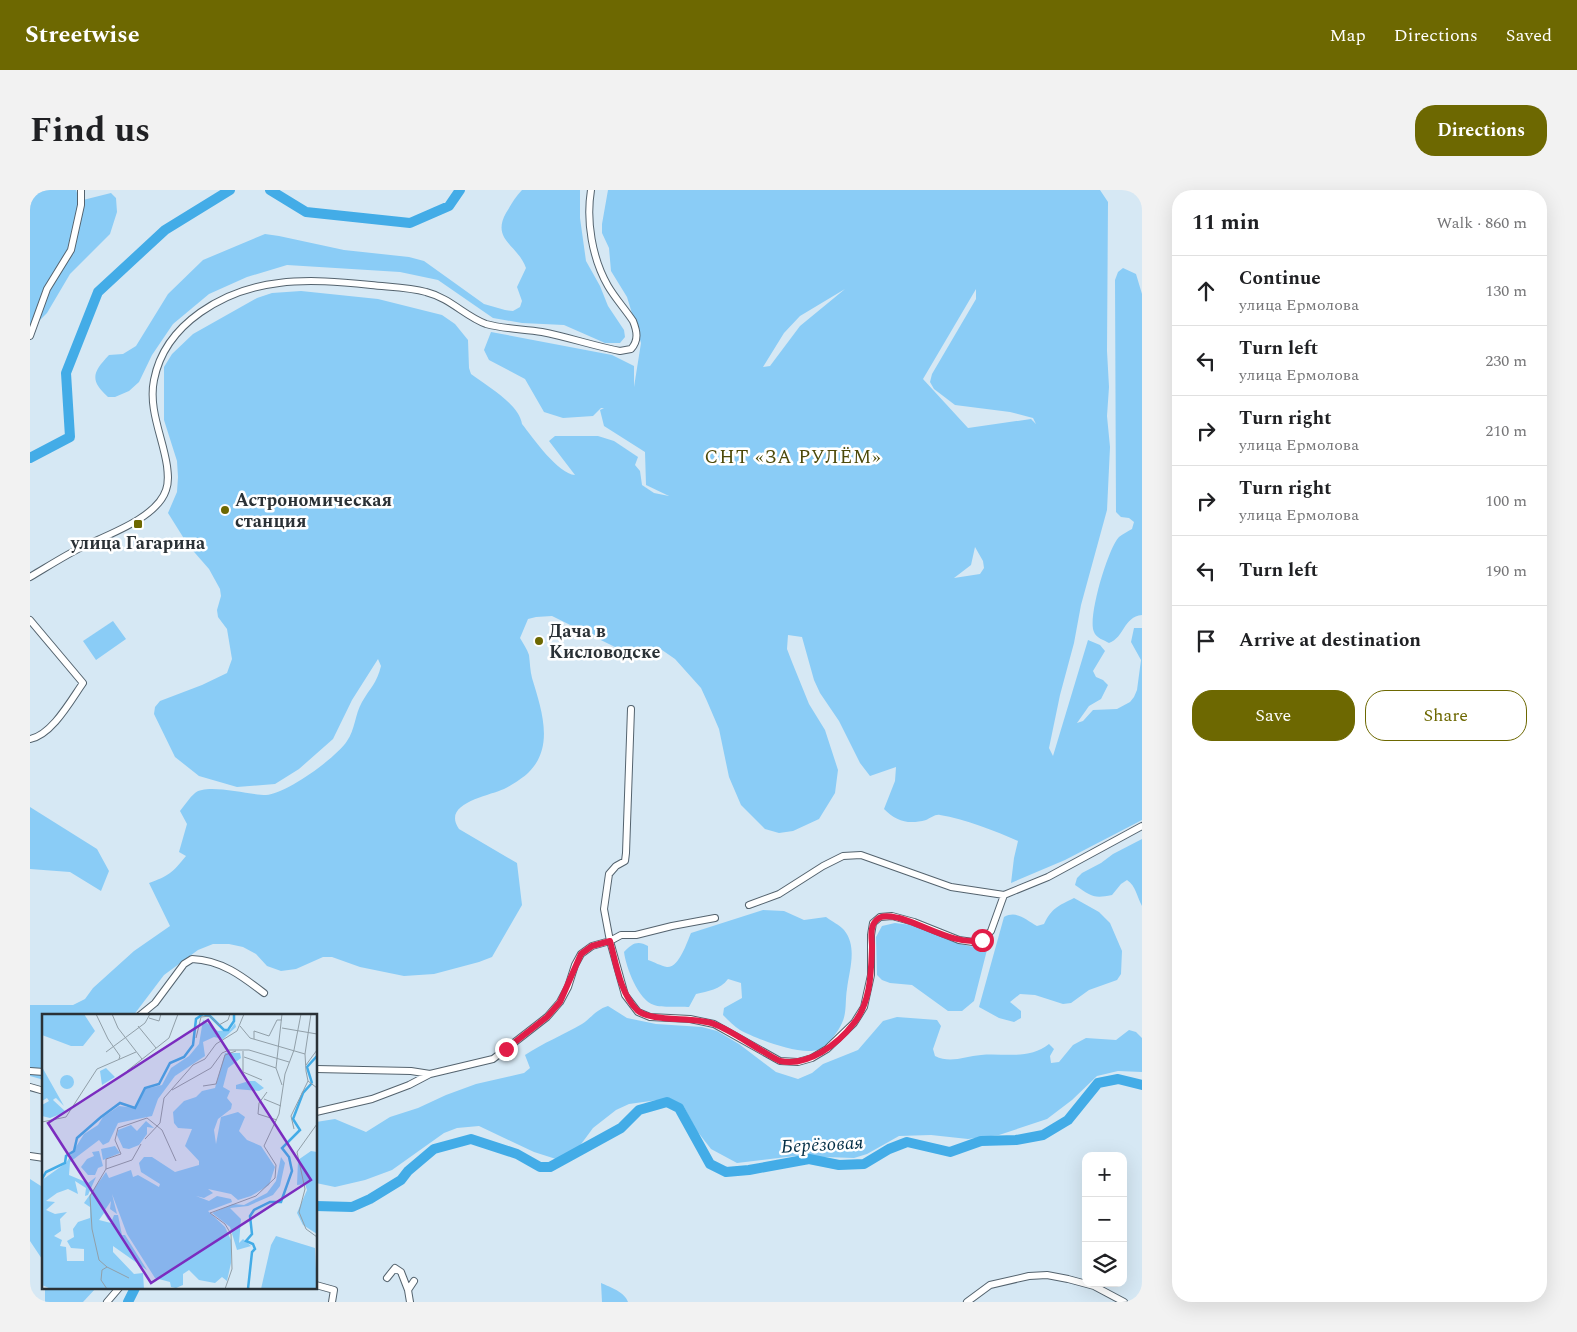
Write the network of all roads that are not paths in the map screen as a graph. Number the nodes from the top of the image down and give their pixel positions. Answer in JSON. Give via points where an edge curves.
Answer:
{"nodes":[{"id":1,"x":81,"y":190,"type":"edge"},
{"id":2,"x":592,"y":190,"type":"edge"},
{"id":3,"x":30,"y":336,"type":"edge"},
{"id":4,"x":30,"y":578,"type":"edge"},
{"id":5,"x":30,"y":620,"type":"edge"},
{"id":6,"x":632,"y":709,"type":"dead end"},
{"id":7,"x":30,"y":739,"type":"edge"},
{"id":8,"x":1142,"y":826,"type":"edge"},
{"id":9,"x":1004,"y":895,"type":"junction"},
{"id":10,"x":749,"y":905,"type":"dead end"},
{"id":11,"x":715,"y":918,"type":"dead end"},
{"id":12,"x":610,"y":941,"type":"junction"},
{"id":13,"x":264,"y":993,"type":"dead end"},
{"id":14,"x":141,"y":1014,"type":"edge"},
{"id":15,"x":318,"y":1068,"type":"edge"},
{"id":16,"x":430,"y":1074,"type":"junction"},
{"id":17,"x":318,"y":1112,"type":"edge"},
{"id":18,"x":388,"y":1278,"type":"dead end"},
{"id":19,"x":414,"y":1281,"type":"dead end"},
{"id":20,"x":318,"y":1286,"type":"edge"},
{"id":21,"x":117,"y":1290,"type":"edge"},
{"id":22,"x":408,"y":1290,"type":"junction"},
{"id":23,"x":107,"y":1302,"type":"edge"},
{"id":24,"x":332,"y":1302,"type":"edge"},
{"id":25,"x":410,"y":1302,"type":"edge"},
{"id":26,"x":967,"y":1302,"type":"edge"},
{"id":27,"x":1124,"y":1302,"type":"edge"}],
"edges":[{"from":1,"to":3,"type":"street","via":[[71,250],[47,289]]},
{"from":2,"to":4,"type":"street","via":[[589,212],[593,244],[601,273],[636,328],[637,340],[631,348],[620,350],[544,332],[486,324],[444,298],[398,288],[295,282],[270,284],[238,293],[214,303],[194,317],[171,341],[160,359],[152,395],[166,456],[168,480],[162,499],[136,520]]},
{"from":5,"to":7,"type":"street","via":[[83,683],[52,726]]},
{"from":6,"to":12,"type":"street","via":[[625,861],[609,874],[604,909]]},
{"from":8,"to":9,"type":"street","via":[[1056,873]]},
{"from":9,"to":10,"type":"street","via":[[951,888],[860,855],[843,856],[779,894]]},
{"from":9,"to":12,"type":"street","via":[[991,931],[982,940],[973,942],[892,916],[880,917],[873,923],[871,934],[871,974],[864,1007],[854,1023],[827,1049],[798,1062],[780,1061],[714,1024],[650,1017],[638,1012],[625,995]]},
{"from":11,"to":12,"type":"street","via":[[621,935]]},
{"from":12,"to":16,"type":"street","via":[[592,946],[581,954],[560,1002],[547,1017],[493,1058]]},
{"from":13,"to":14,"type":"street","via":[[238,973],[218,963],[192,959],[184,964],[155,1003]]},
{"from":15,"to":16,"type":"street"},
{"from":16,"to":17,"type":"street","via":[[372,1099]]},
{"from":18,"to":22,"type":"street","via":[[395,1268],[401,1272]]},
{"from":19,"to":22,"type":"street"},
{"from":20,"to":24,"type":"street","via":[[334,1290]]},
{"from":21,"to":23,"type":"street"},
{"from":22,"to":25,"type":"street"},
{"from":26,"to":27,"type":"street","via":[[990,1285],[1047,1275],[1094,1286]]}]}
